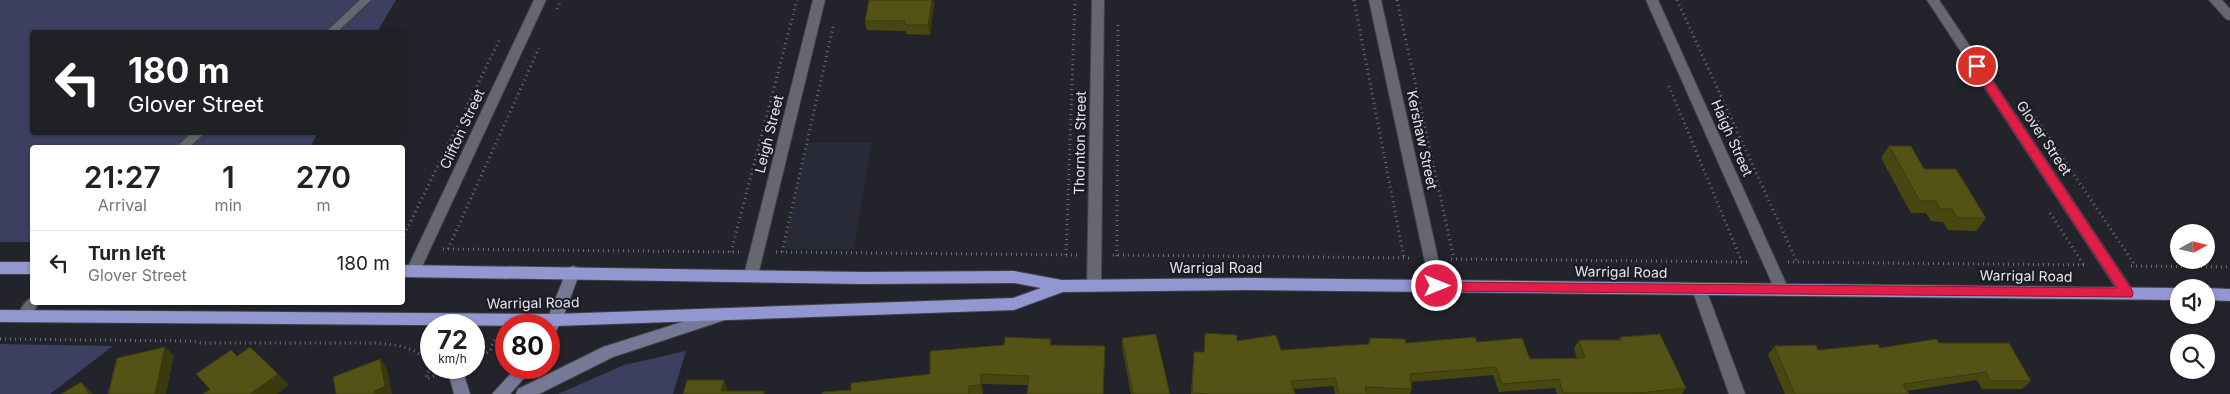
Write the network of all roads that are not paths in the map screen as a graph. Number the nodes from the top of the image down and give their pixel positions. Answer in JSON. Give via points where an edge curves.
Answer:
{"nodes":[{"id":1,"x":366,"y":0,"type":"edge"},
{"id":2,"x":540,"y":0,"type":"edge"},
{"id":3,"x":819,"y":0,"type":"edge"},
{"id":4,"x":1098,"y":0,"type":"edge"},
{"id":5,"x":1376,"y":0,"type":"edge"},
{"id":6,"x":1652,"y":0,"type":"edge"},
{"id":7,"x":1933,"y":0,"type":"edge"},
{"id":8,"x":2215,"y":0,"type":"edge"},
{"id":9,"x":2230,"y":16,"type":"edge"},
{"id":10,"x":333,"y":30,"type":"edge"},
{"id":11,"x":197,"y":135,"type":"edge"},
{"id":12,"x":184,"y":145,"type":"edge"},
{"id":13,"x":0,"y":268,"type":"edge"},
{"id":14,"x":30,"y":268,"type":"edge"},
{"id":15,"x":408,"y":271,"type":"edge"},
{"id":16,"x":573,"y":272,"type":"junction"},
{"id":17,"x":751,"y":275,"type":"junction"},
{"id":18,"x":1062,"y":286,"type":"junction"},
{"id":19,"x":1094,"y":286,"type":"junction"},
{"id":20,"x":1437,"y":286,"type":"junction"},
{"id":21,"x":1699,"y":289,"type":"junction"},
{"id":22,"x":1782,"y":290,"type":"junction"},
{"id":23,"x":2127,"y":293,"type":"junction"},
{"id":24,"x":2170,"y":294,"type":"edge"},
{"id":25,"x":2215,"y":294,"type":"edge"},
{"id":26,"x":2230,"y":295,"type":"edge"},
{"id":27,"x":31,"y":305,"type":"edge"},
{"id":28,"x":557,"y":314,"type":"edge"},
{"id":29,"x":726,"y":314,"type":"junction"},
{"id":30,"x":0,"y":316,"type":"edge"},
{"id":31,"x":23,"y":316,"type":"junction"},
{"id":32,"x":420,"y":323,"type":"edge"},
{"id":33,"x":560,"y":325,"type":"edge"},
{"id":34,"x":454,"y":379,"type":"edge"},
{"id":35,"x":514,"y":379,"type":"edge"},
{"id":36,"x":462,"y":394,"type":"edge"},
{"id":37,"x":500,"y":394,"type":"edge"},
{"id":38,"x":524,"y":394,"type":"edge"},
{"id":39,"x":1737,"y":394,"type":"edge"}],
"edges":[{"from":1,"to":10,"type":"lane"},
{"from":2,"to":15,"type":"street","name":"Clifton Street","via":[[424,248]]},
{"from":3,"to":17,"type":"street","name":"Leigh Street"},
{"from":4,"to":19,"type":"street","name":"Thornton Street"},
{"from":5,"to":20,"type":"street","name":"Kershaw Street"},
{"from":6,"to":22,"type":"street","name":"Haigh Street"},
{"from":7,"to":23,"type":"street","name":"Glover Street"},
{"from":8,"to":9,"type":"street"},
{"from":11,"to":12,"type":"lane"},
{"from":13,"to":14,"type":"highway"},
{"from":15,"to":16,"type":"highway","name":"Warrigal Road"},
{"from":16,"to":17,"type":"highway","name":"Warrigal Road"},
{"from":16,"to":28,"type":"main road"},
{"from":17,"to":18,"type":"highway","name":"Warrigal Road","via":[[1014,277]]},
{"from":18,"to":19,"type":"highway","name":"Warrigal Road"},
{"from":18,"to":29,"type":"highway","name":"Warrigal Road","via":[[1014,304]]},
{"from":19,"to":20,"type":"highway","name":"Warrigal Road"},
{"from":20,"to":21,"type":"highway","name":"Warrigal Road"},
{"from":21,"to":22,"type":"highway","name":"Warrigal Road"},
{"from":21,"to":39,"type":"street"},
{"from":22,"to":23,"type":"highway","name":"Warrigal Road"},
{"from":23,"to":24,"type":"highway","name":"Warrigal Road"},
{"from":25,"to":26,"type":"highway"},
{"from":27,"to":31,"type":"lane"},
{"from":29,"to":33,"type":"highway","name":"Warrigal Road"},
{"from":29,"to":38,"type":"main road","via":[[599,355]]},
{"from":30,"to":31,"type":"highway","name":"Warrigal Road"},
{"from":31,"to":32,"type":"highway","name":"Warrigal Road"},
{"from":34,"to":36,"type":"main road"},
{"from":35,"to":37,"type":"main road"}]}
